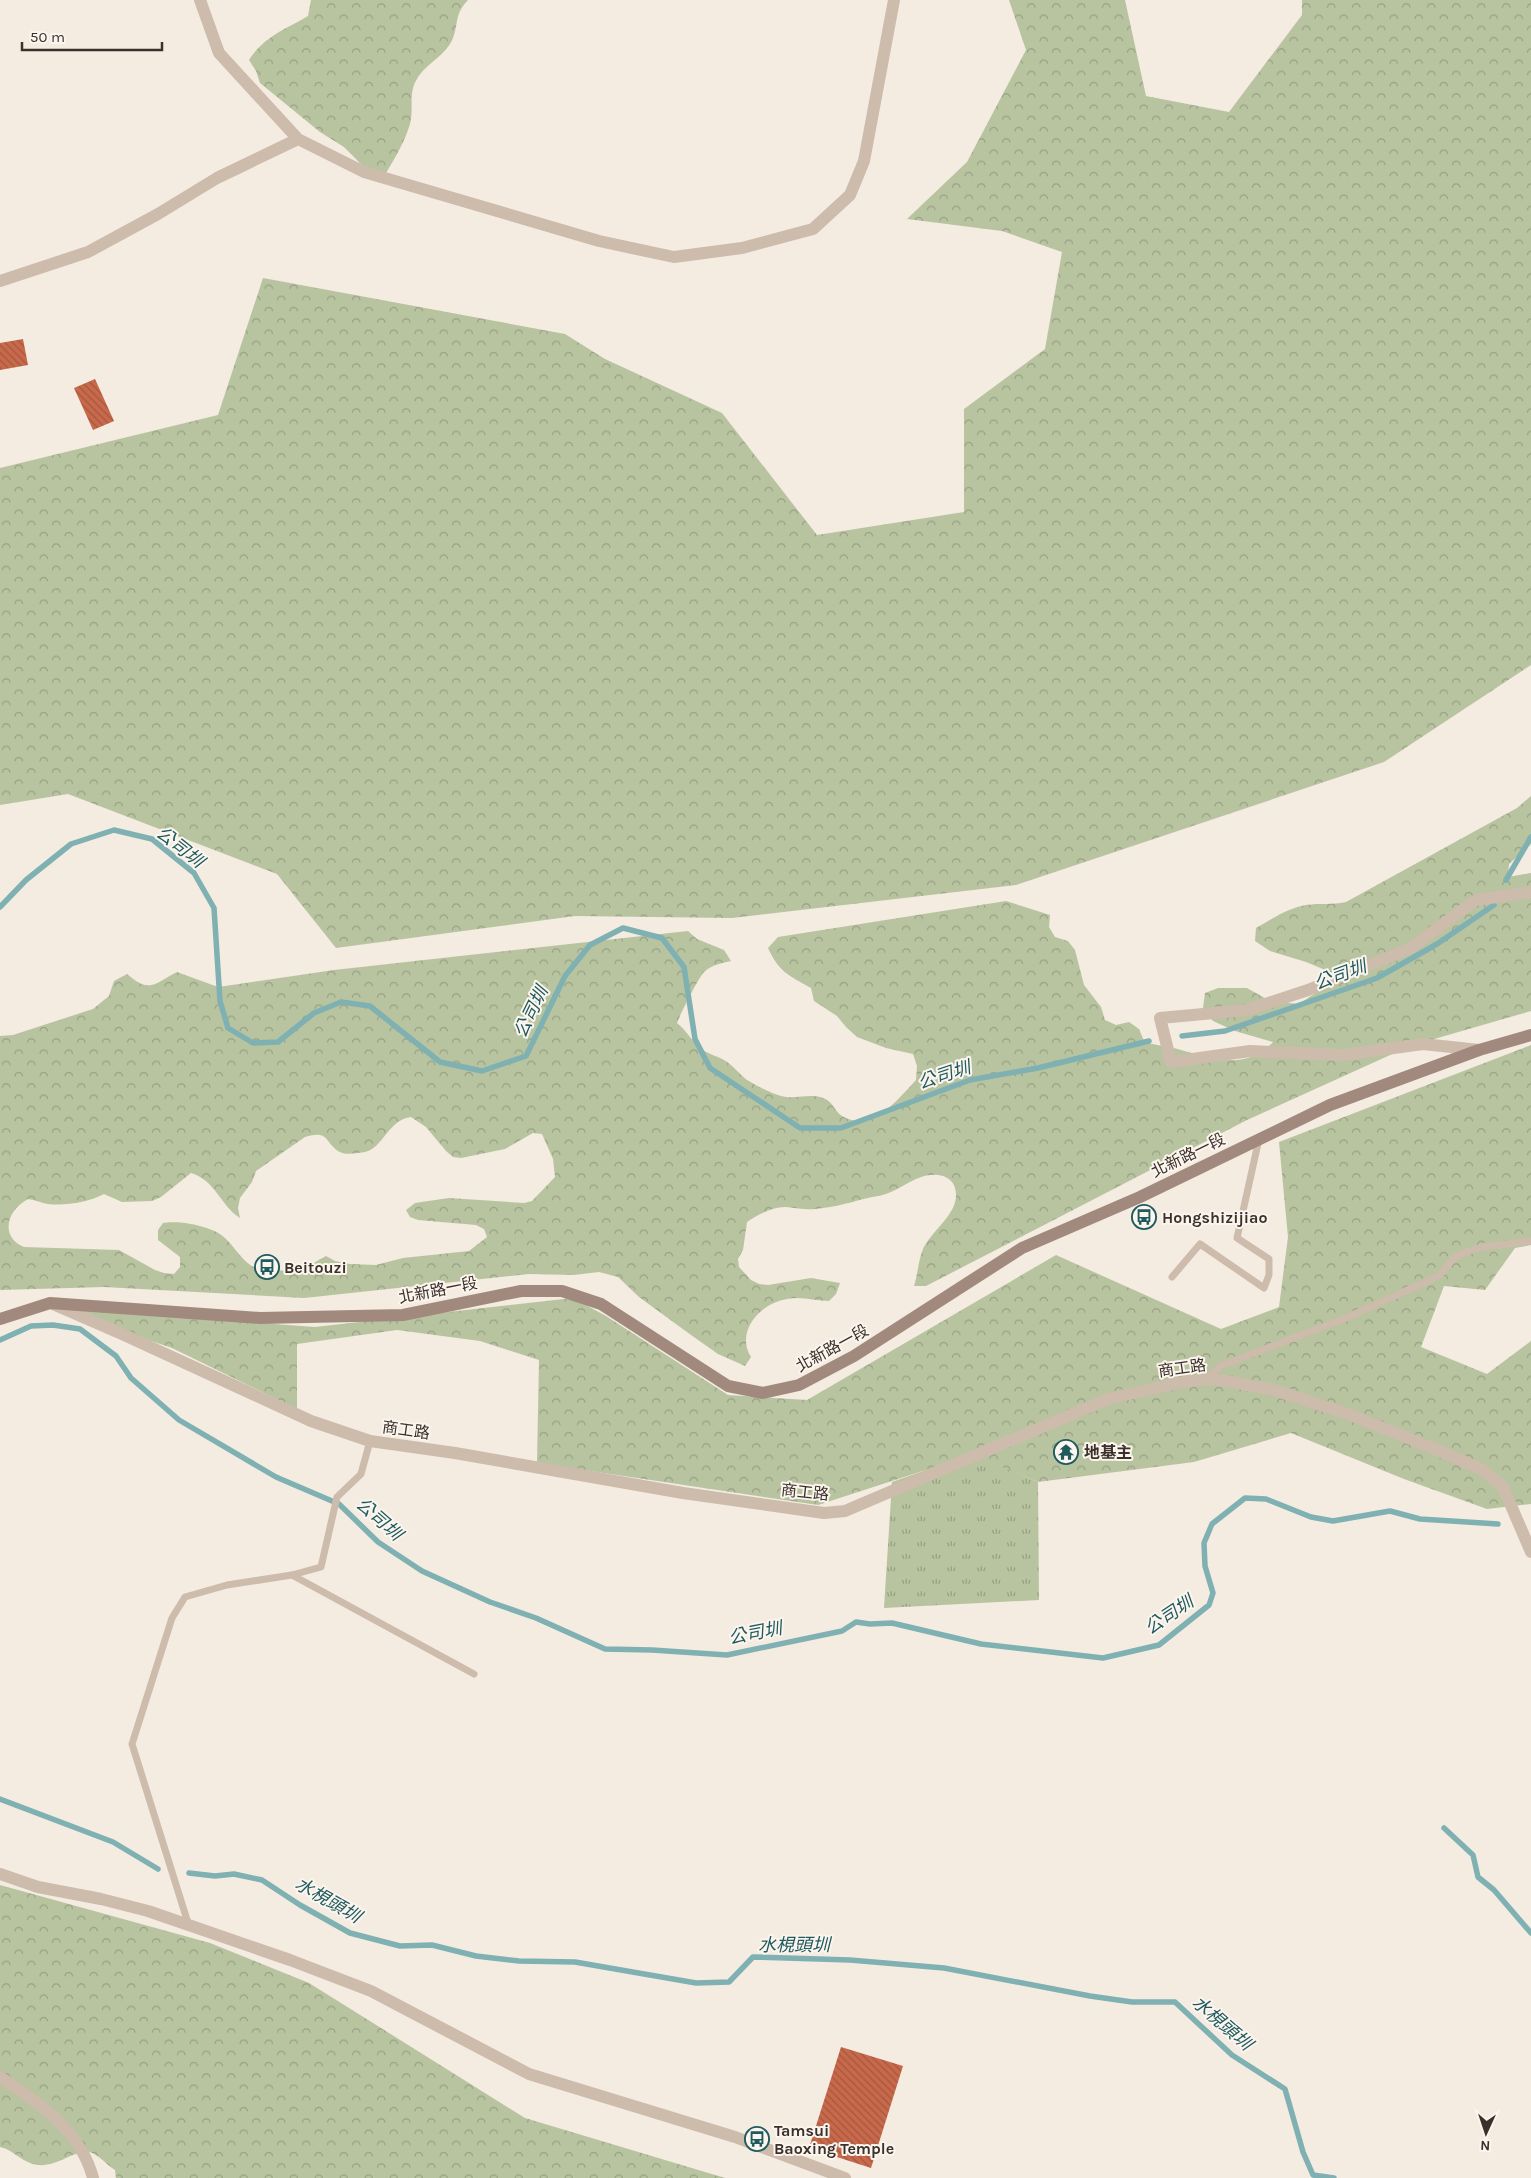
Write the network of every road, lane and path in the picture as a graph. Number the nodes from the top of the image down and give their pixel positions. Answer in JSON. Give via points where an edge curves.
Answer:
{"nodes":[{"id":1,"x":200,"y":0,"type":"edge"},
{"id":2,"x":894,"y":0,"type":"edge"},
{"id":3,"x":298,"y":139,"type":"junction"},
{"id":4,"x":0,"y":281,"type":"edge"},
{"id":5,"x":1531,"y":892,"type":"edge"},
{"id":6,"x":1531,"y":1035,"type":"edge"},
{"id":7,"x":1480,"y":1050,"type":"junction"},
{"id":8,"x":1259,"y":1139,"type":"junction"},
{"id":9,"x":1531,"y":1241,"type":"edge"},
{"id":10,"x":1172,"y":1277,"type":"dead end"},
{"id":11,"x":50,"y":1303,"type":"junction"},
{"id":12,"x":0,"y":1319,"type":"edge"},
{"id":13,"x":1206,"y":1379,"type":"junction"},
{"id":14,"x":370,"y":1441,"type":"junction"},
{"id":15,"x":1531,"y":1552,"type":"edge"},
{"id":16,"x":292,"y":1575,"type":"junction"},
{"id":17,"x":474,"y":1674,"type":"dead end"},
{"id":18,"x":0,"y":1874,"type":"edge"},
{"id":19,"x":188,"y":1923,"type":"junction"},
{"id":20,"x":0,"y":2077,"type":"edge"},
{"id":21,"x":93,"y":2178,"type":"edge"},
{"id":22,"x":845,"y":2178,"type":"edge"}],
"edges":[{"from":1,"to":3,"type":"street","via":[[218,53]]},
{"from":2,"to":3,"type":"street","via":[[864,161],[850,195],[813,229],[742,248],[674,257],[599,241],[364,172]]},
{"from":3,"to":4,"type":"street","via":[[217,178],[88,252]]},
{"from":5,"to":7,"type":"street","via":[[1476,900],[1409,949],[1308,990],[1247,1010],[1160,1018],[1171,1062],[1250,1051],[1342,1055],[1423,1044]]},
{"from":6,"to":7,"type":"main road","name":"北新路一段"},
{"from":7,"to":8,"type":"main road","name":"北新路一段","via":[[1330,1105]]},
{"from":8,"to":10,"type":"lane","via":[[1237,1238],[1269,1259],[1269,1275],[1264,1288],[1200,1244]]},
{"from":8,"to":11,"type":"main road","name":"北新路一段","via":[[1140,1197],[1022,1248],[854,1356],[799,1385],[763,1393],[728,1386],[601,1304],[562,1291],[521,1291],[403,1315],[260,1318]]},
{"from":9,"to":13,"type":"lane","via":[[1466,1252],[1454,1258],[1439,1276],[1346,1318],[1220,1366]]},
{"from":11,"to":12,"type":"main road"},
{"from":11,"to":14,"type":"street","name":"商工路","via":[[311,1421]]},
{"from":13,"to":14,"type":"street","name":"商工路","via":[[1108,1399],[845,1511],[824,1513]]},
{"from":13,"to":15,"type":"street","name":"商工路","via":[[1274,1390],[1348,1414],[1483,1470],[1503,1487]]},
{"from":14,"to":16,"type":"lane","via":[[361,1474],[337,1497],[320,1567]]},
{"from":16,"to":17,"type":"lane"},
{"from":16,"to":19,"type":"lane","via":[[227,1585],[185,1597],[172,1618],[132,1744]]},
{"from":18,"to":19,"type":"street","via":[[38,1887],[101,1899]]},
{"from":19,"to":22,"type":"street","via":[[371,1991],[529,2074],[735,2137]]},
{"from":20,"to":21,"type":"street","via":[[42,2104],[78,2144]]}]}
